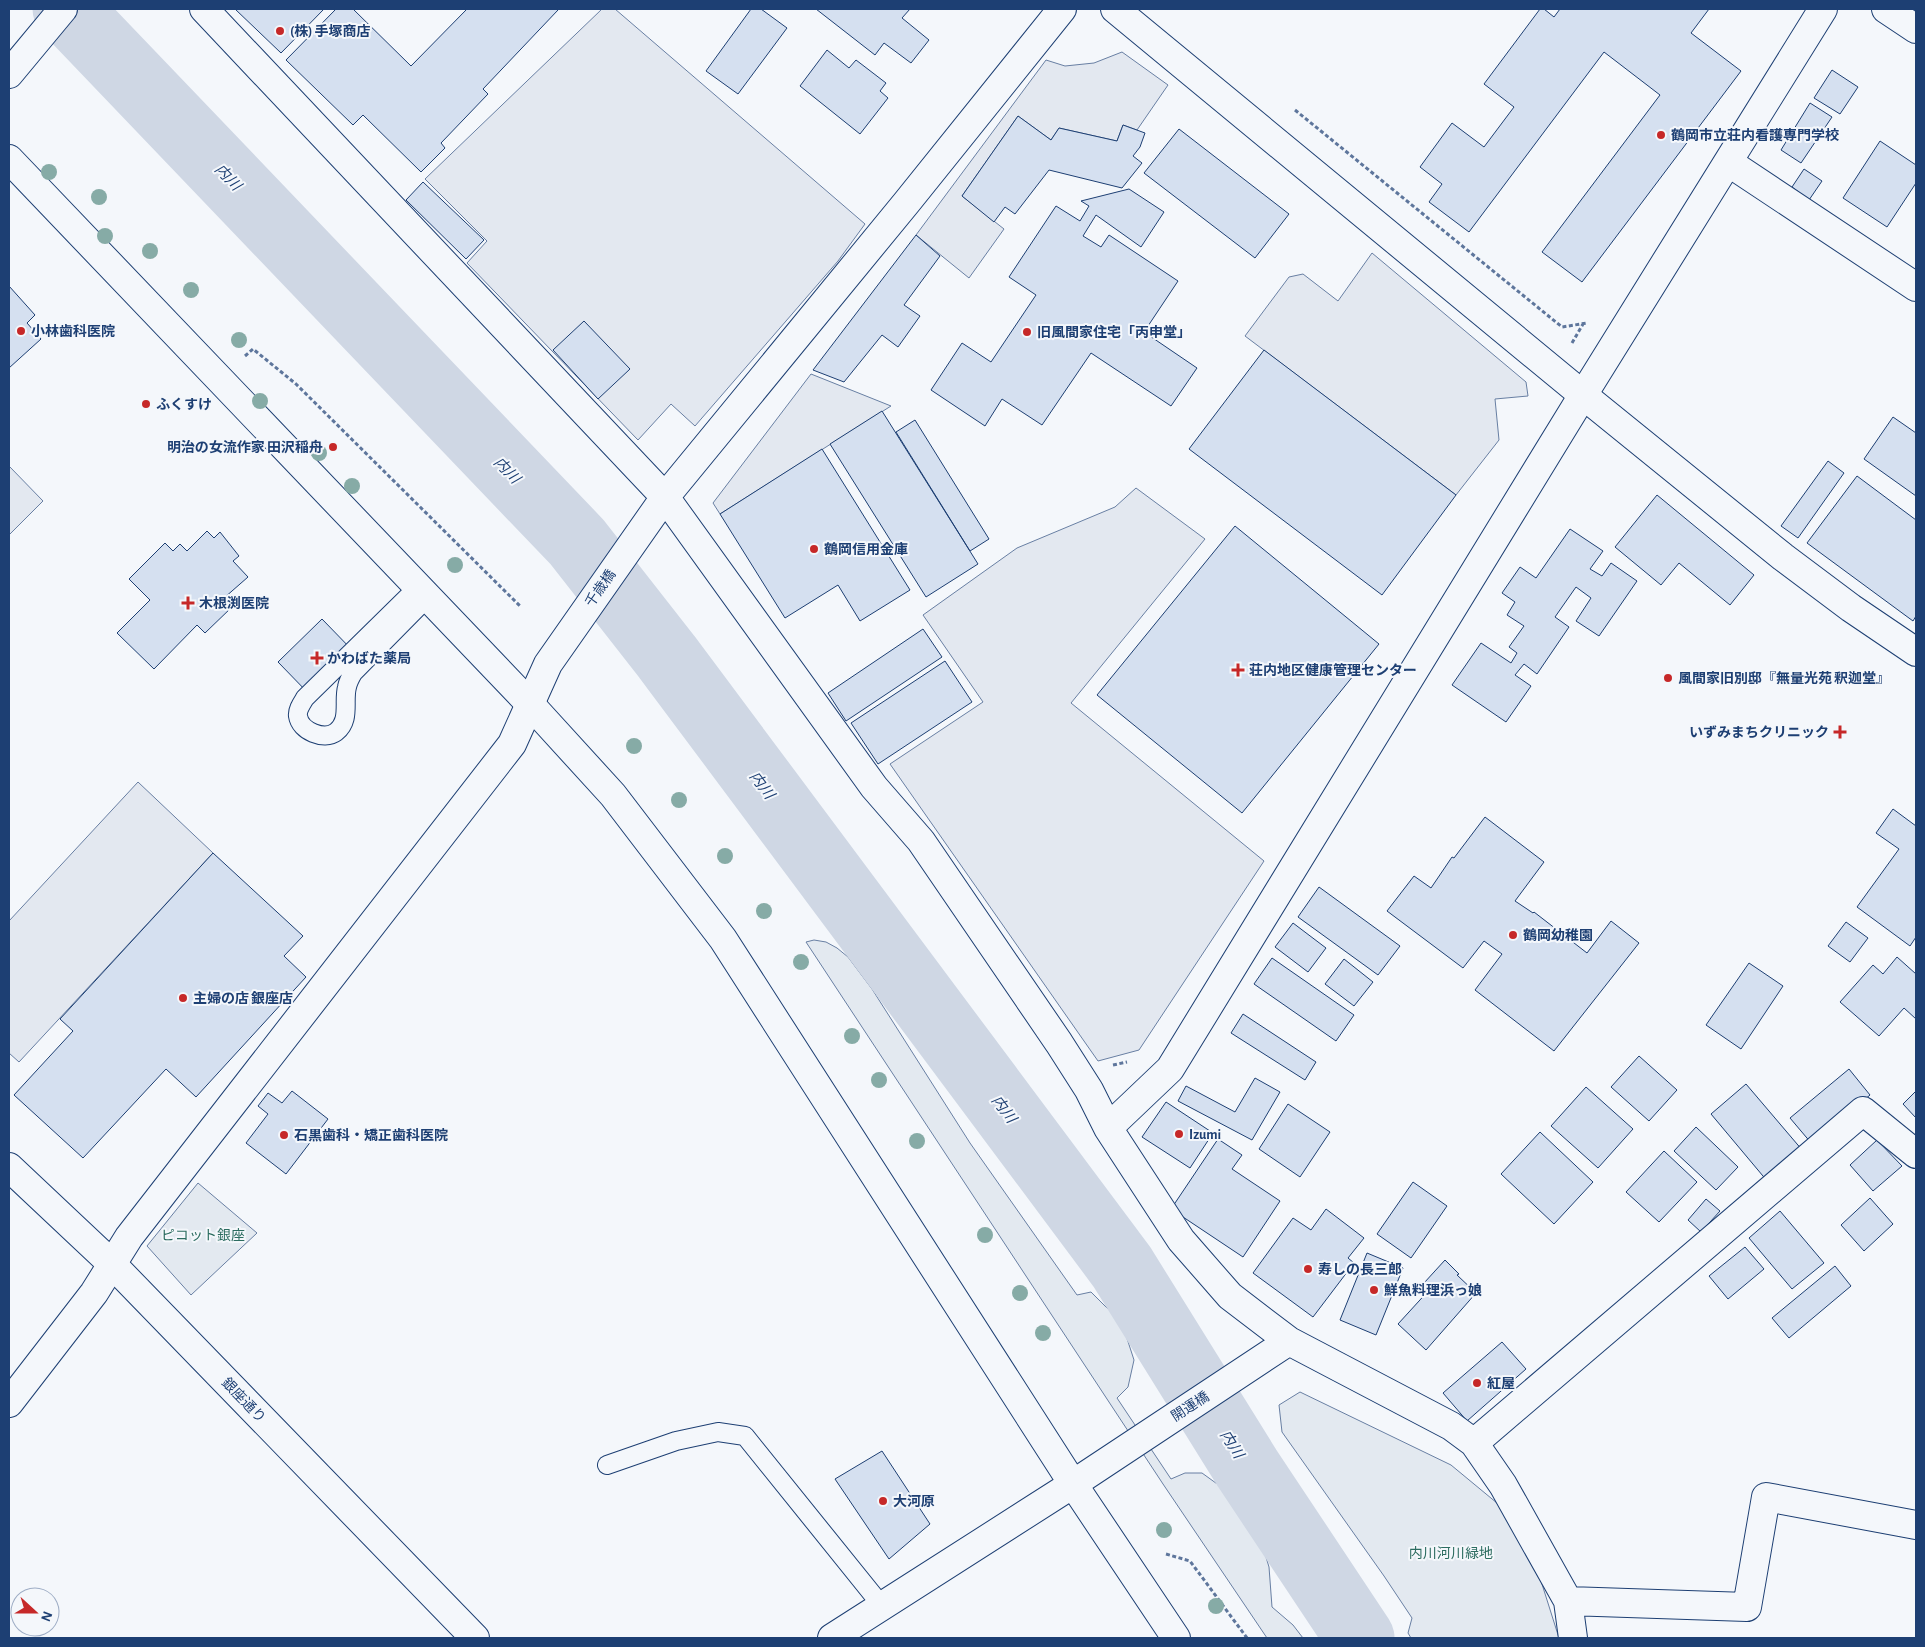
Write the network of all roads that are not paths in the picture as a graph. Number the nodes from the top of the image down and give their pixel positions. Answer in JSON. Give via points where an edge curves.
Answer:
{"nodes":[{"id":1,"x":63,"y":9,"type":"edge"},
{"id":2,"x":204,"y":9,"type":"edge"},
{"id":3,"x":1062,"y":9,"type":"edge"},
{"id":4,"x":1115,"y":9,"type":"edge"},
{"id":5,"x":1823,"y":9,"type":"edge"},
{"id":6,"x":1886,"y":9,"type":"edge"},
{"id":7,"x":1916,"y":29,"type":"edge"},
{"id":8,"x":9,"y":74,"type":"edge"},
{"id":9,"x":9,"y":159,"type":"edge"},
{"id":10,"x":1728,"y":162,"type":"junction"},
{"id":11,"x":1916,"y":287,"type":"edge"},
{"id":12,"x":1583,"y":395,"type":"junction"},
{"id":13,"x":659,"y":505,"type":"junction"},
{"id":14,"x":423,"y":592,"type":"junction"},
{"id":15,"x":1916,"y":652,"type":"edge"},
{"id":16,"x":530,"y":704,"type":"junction"},
{"id":17,"x":1108,"y":1128,"type":"junction"},
{"id":18,"x":1916,"y":1154,"type":"edge"},
{"id":19,"x":9,"y":1167,"type":"edge"},
{"id":20,"x":112,"y":1264,"type":"junction"},
{"id":21,"x":1289,"y":1341,"type":"junction"},
{"id":22,"x":9,"y":1403,"type":"edge"},
{"id":23,"x":1474,"y":1443,"type":"junction"},
{"id":24,"x":607,"y":1465,"type":"dead end"},
{"id":25,"x":1073,"y":1484,"type":"junction"},
{"id":26,"x":1916,"y":1525,"type":"edge"},
{"id":27,"x":1568,"y":1600,"type":"junction"},
{"id":28,"x":882,"y":1606,"type":"junction"},
{"id":29,"x":475,"y":1638,"type":"edge"},
{"id":30,"x":832,"y":1638,"type":"edge"},
{"id":31,"x":1176,"y":1638,"type":"edge"},
{"id":32,"x":1573,"y":1638,"type":"edge"}],
"edges":[{"from":1,"to":8,"type":"street"},
{"from":2,"to":13,"type":"street"},
{"from":3,"to":13,"type":"street","name":"千歳橋"},
{"from":4,"to":12,"type":"street"},
{"from":5,"to":10,"type":"street"},
{"from":6,"to":7,"type":"street"},
{"from":9,"to":14,"type":"street"},
{"from":10,"to":11,"type":"street"},
{"from":10,"to":12,"type":"street"},
{"from":12,"to":15,"type":"street","via":[[1783,557]]},
{"from":12,"to":17,"type":"street","via":[[1170,1070]]},
{"from":13,"to":16,"type":"street","name":"千歳橋","via":[[548,664]]},
{"from":13,"to":17,"type":"street","via":[[874,786],[921,841],[1059,1043],[1089,1090]]},
{"from":14,"to":14,"type":"lane","via":[[304,698],[298,716],[309,731],[328,735],[336,732],[346,717],[346,689],[353,673]]},
{"from":14,"to":16,"type":"street"},
{"from":16,"to":20,"type":"street","name":"千歳橋","via":[[512,744],[129,1236]]},
{"from":16,"to":25,"type":"street","via":[[613,795],[723,938]]},
{"from":17,"to":21,"type":"street","via":[[1180,1240],[1230,1296]]},
{"from":18,"to":23,"type":"street","via":[[1863,1111]]},
{"from":19,"to":20,"type":"street","name":"銀座通り"},
{"from":20,"to":22,"type":"street","name":"千歳橋","via":[[94,1293]]},
{"from":20,"to":29,"type":"street","name":"銀座通り"},
{"from":21,"to":23,"type":"street","via":[[1452,1426]]},
{"from":21,"to":25,"type":"street","name":"開運橋"},
{"from":23,"to":27,"type":"street","via":[[1503,1485]]},
{"from":24,"to":28,"type":"lane","via":[[676,1441],[718,1432],[745,1436]]},
{"from":25,"to":28,"type":"street","name":"開運橋"},
{"from":25,"to":31,"type":"street"},
{"from":26,"to":27,"type":"street","via":[[1766,1497],[1747,1607]]},
{"from":27,"to":32,"type":"street"},
{"from":28,"to":30,"type":"street","name":"開運橋"}]}
